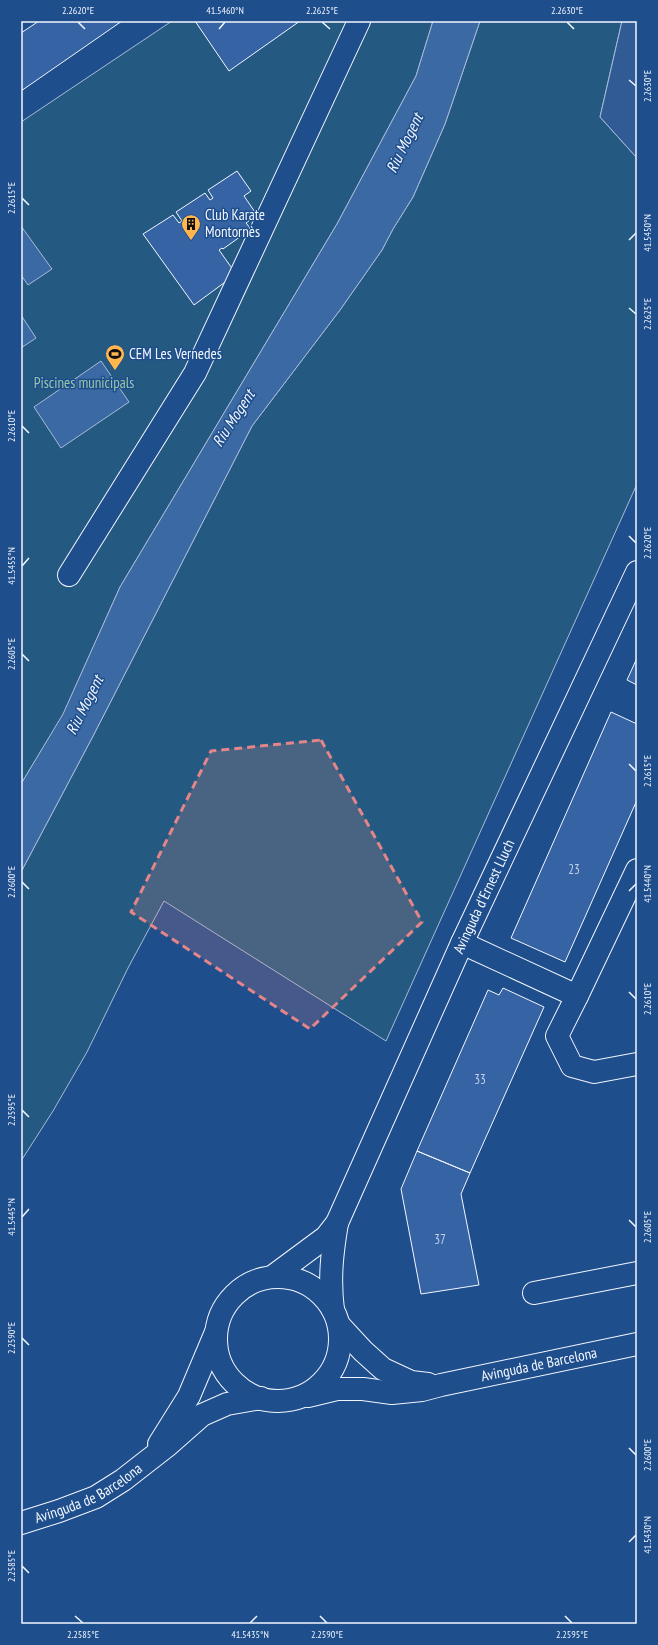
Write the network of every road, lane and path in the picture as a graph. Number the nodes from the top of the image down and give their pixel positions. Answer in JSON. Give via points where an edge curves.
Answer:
{"nodes":[{"id":1,"x":359,"y":21,"type":"edge"},
{"id":2,"x":637,"y":572,"type":"edge"},
{"id":3,"x":69,"y":575,"type":"dead end"},
{"id":4,"x":637,"y":870,"type":"edge"},
{"id":5,"x":462,"y":943,"type":"junction"},
{"id":6,"x":577,"y":996,"type":"junction"},
{"id":7,"x":637,"y":1064,"type":"edge"},
{"id":8,"x":337,"y":1223,"type":"junction"},
{"id":9,"x":637,"y":1273,"type":"edge"},
{"id":10,"x":272,"y":1277,"type":"junction"},
{"id":11,"x":534,"y":1293,"type":"dead end"},
{"id":12,"x":336,"y":1317,"type":"junction"},
{"id":13,"x":216,"y":1331,"type":"junction"},
{"id":14,"x":637,"y":1344,"type":"edge"},
{"id":15,"x":441,"y":1385,"type":"junction"},
{"id":16,"x":261,"y":1398,"type":"junction"},
{"id":17,"x":287,"y":1401,"type":"junction"},
{"id":18,"x":151,"y":1457,"type":"junction"},
{"id":19,"x":21,"y":1523,"type":"edge"}],
"edges":[{"from":1,"to":3,"type":"street","via":[[195,373]]},
{"from":2,"to":5,"type":"street","name":"Avinguda d'Ernest Lluch"},
{"from":4,"to":6,"type":"street"},
{"from":5,"to":6,"type":"street"},
{"from":5,"to":8,"type":"street","name":"Avinguda d'Ernest Lluch"},
{"from":6,"to":7,"type":"street","via":[[557,1036],[572,1066],[594,1072]]},
{"from":8,"to":10,"type":"street","via":[[326,1237]]},
{"from":8,"to":12,"type":"street","via":[[330,1288]]},
{"from":9,"to":11,"type":"street"},
{"from":10,"to":12,"type":"street","via":[[290,1278],[316,1289],[326,1299]]},
{"from":10,"to":13,"type":"street","via":[[247,1286],[228,1302]]},
{"from":12,"to":15,"type":"street","via":[[363,1351],[383,1369],[411,1382]]},
{"from":12,"to":17,"type":"street","via":[[341,1342],[332,1372],[319,1386],[301,1398]]},
{"from":13,"to":16,"type":"street","via":[[216,1345],[221,1364],[233,1382],[252,1396]]},
{"from":13,"to":18,"type":"street","via":[[189,1396]]},
{"from":14,"to":15,"type":"street","name":"Avinguda de Barcelona"},
{"from":15,"to":17,"type":"street","via":[[392,1393],[337,1389]]},
{"from":16,"to":17,"type":"street","via":[[274,1402]]},
{"from":16,"to":18,"type":"street","via":[[227,1404],[202,1415]]},
{"from":18,"to":19,"type":"street","name":"Avinguda de Barcelona","via":[[123,1480],[96,1497],[59,1512]]}]}
